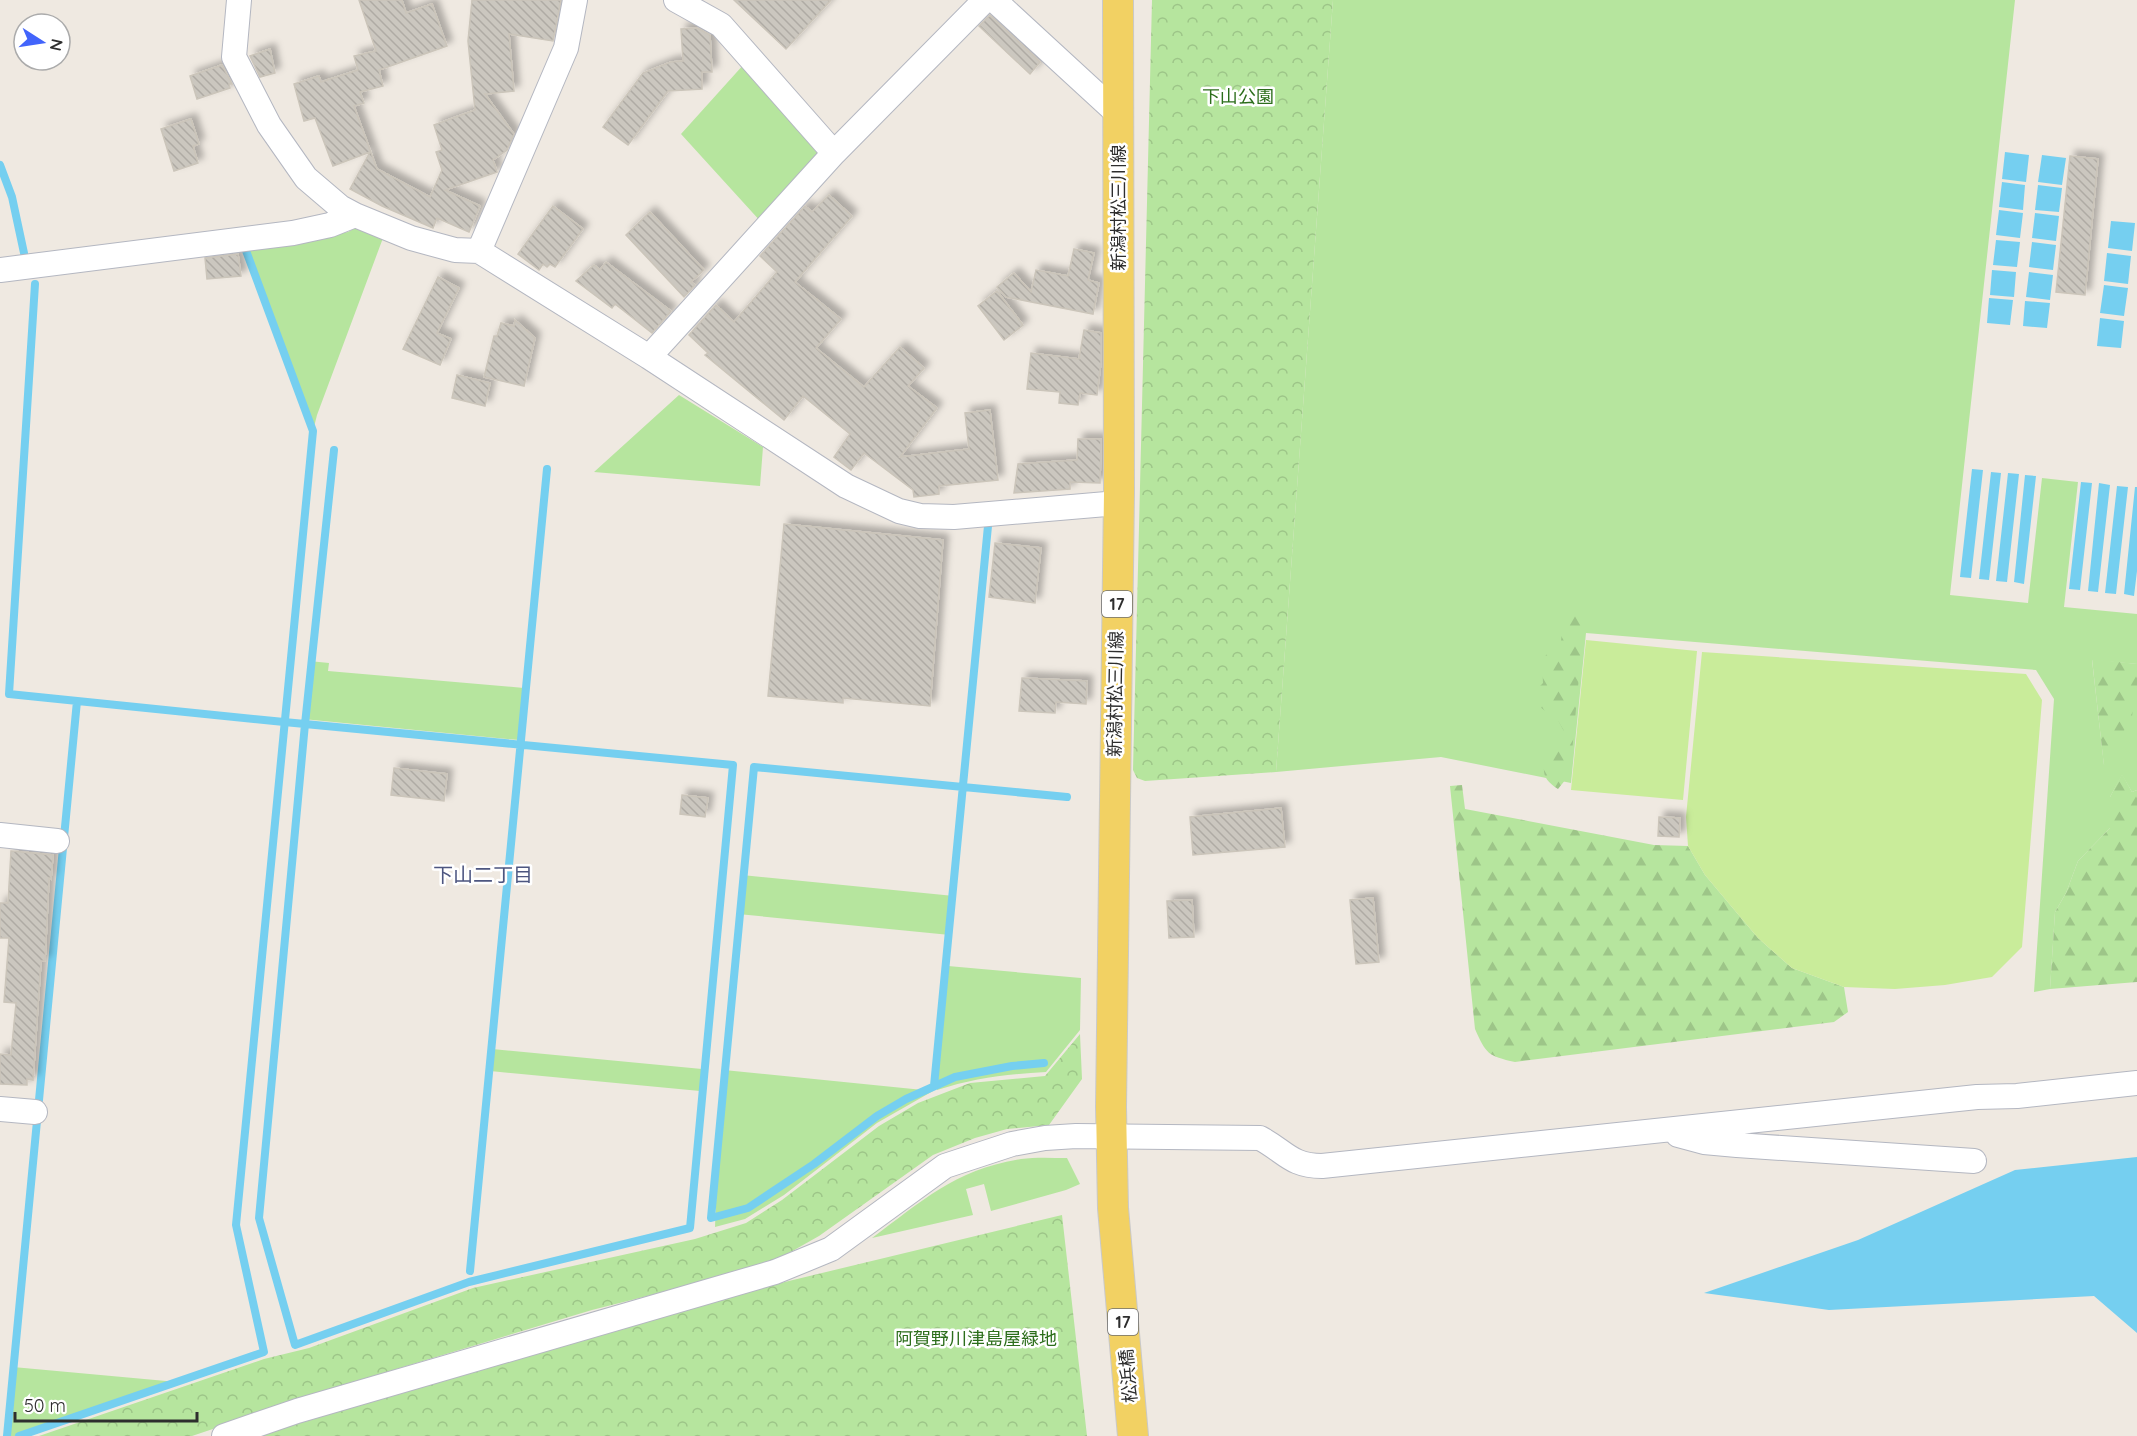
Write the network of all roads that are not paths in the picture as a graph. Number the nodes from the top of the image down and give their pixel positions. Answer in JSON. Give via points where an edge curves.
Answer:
{"nodes":[{"id":1,"x":239,"y":0,"type":"edge"},
{"id":2,"x":575,"y":0,"type":"edge"},
{"id":3,"x":676,"y":0,"type":"edge"},
{"id":4,"x":985,"y":0,"type":"edge"},
{"id":5,"x":994,"y":0,"type":"edge"},
{"id":6,"x":1118,"y":0,"type":"edge"},
{"id":7,"x":1118,"y":114,"type":"junction"},
{"id":8,"x":834,"y":153,"type":"junction"},
{"id":9,"x":355,"y":215,"type":"junction"},
{"id":10,"x":479,"y":251,"type":"junction"},
{"id":11,"x":0,"y":270,"type":"edge"},
{"id":12,"x":649,"y":357,"type":"junction"},
{"id":13,"x":1118,"y":503,"type":"junction"},
{"id":14,"x":0,"y":835,"type":"edge"},
{"id":15,"x":57,"y":841,"type":"dead end"},
{"id":16,"x":2137,"y":1083,"type":"edge"},
{"id":17,"x":0,"y":1109,"type":"edge"},
{"id":18,"x":35,"y":1112,"type":"dead end"},
{"id":19,"x":1662,"y":1131,"type":"junction"},
{"id":20,"x":1112,"y":1137,"type":"junction"},
{"id":21,"x":1974,"y":1161,"type":"dead end"},
{"id":22,"x":1113,"y":1208,"type":"joint"},
{"id":23,"x":224,"y":1436,"type":"edge"},
{"id":24,"x":1133,"y":1436,"type":"edge"}],
"edges":[{"from":1,"to":9,"type":"street","via":[[234,57],[269,125],[306,178]]},
{"from":2,"to":10,"type":"street","via":[[566,48]]},
{"from":3,"to":8,"type":"street","via":[[721,25]]},
{"from":4,"to":8,"type":"street"},
{"from":5,"to":7,"type":"street"},
{"from":6,"to":7,"type":"main road","name":"新潟村松三川線","number":"17"},
{"from":7,"to":13,"type":"main road","name":"新潟村松三川線","number":"17"},
{"from":8,"to":12,"type":"street"},
{"from":9,"to":10,"type":"street","via":[[411,238],[455,250]]},
{"from":9,"to":11,"type":"street","via":[[293,233]]},
{"from":10,"to":12,"type":"street"},
{"from":12,"to":13,"type":"street","via":[[846,486],[899,511],[954,517]]},
{"from":13,"to":20,"type":"main road","name":"新潟村松三川線","number":"17"},
{"from":14,"to":15,"type":"street"},
{"from":16,"to":19,"type":"street","via":[[2018,1096],[1977,1096]]},
{"from":17,"to":18,"type":"street"},
{"from":19,"to":20,"type":"street","via":[[1322,1166],[1294,1162],[1260,1138]]},
{"from":19,"to":21,"type":"street","via":[[1704,1142]]},
{"from":20,"to":22,"type":"main road","name":"新潟村松三川線","number":"17"},
{"from":20,"to":23,"type":"street","via":[[1045,1138],[979,1154],[945,1166],[831,1249],[775,1272],[297,1411]]},
{"from":22,"to":24,"type":"main road","name":"松浜橋","number":"17"}]}
